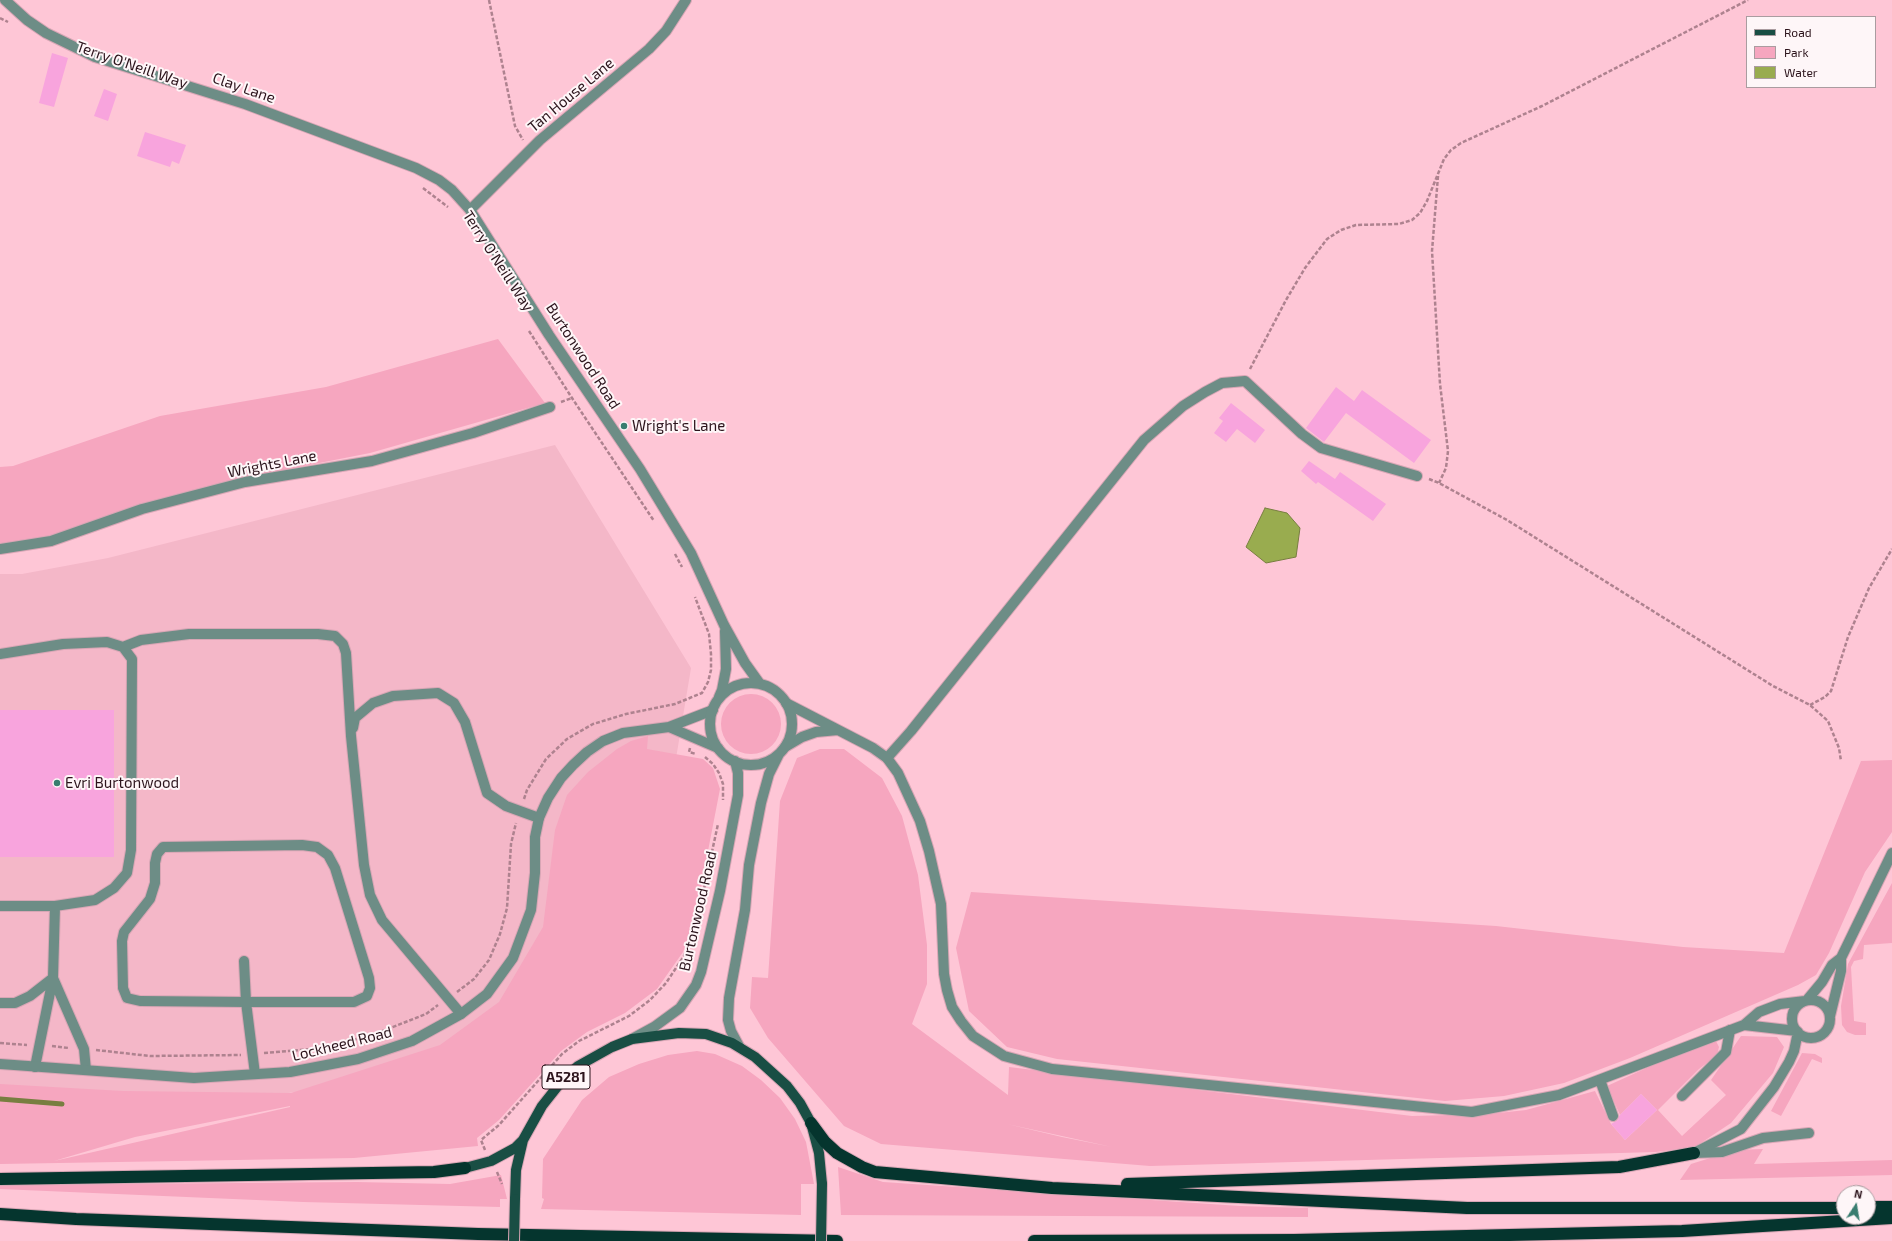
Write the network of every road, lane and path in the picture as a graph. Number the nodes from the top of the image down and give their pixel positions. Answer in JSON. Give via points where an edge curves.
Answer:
{"nodes":[{"id":1,"x":5,"y":0,"type":"edge"},
{"id":2,"x":489,"y":0,"type":"edge"},
{"id":3,"x":686,"y":0,"type":"edge"},
{"id":4,"x":1748,"y":0,"type":"edge"},
{"id":5,"x":0,"y":18,"type":"edge"},
{"id":6,"x":11,"y":24,"type":"dead end"},
{"id":7,"x":529,"y":151,"type":"junction"},
{"id":8,"x":1439,"y":169,"type":"junction"},
{"id":9,"x":422,"y":187,"type":"dead end"},
{"id":10,"x":452,"y":210,"type":"dead end"},
{"id":11,"x":470,"y":210,"type":"junction"},
{"id":12,"x":526,"y":325,"type":"dead end"},
{"id":13,"x":1245,"y":381,"type":"junction"},
{"id":14,"x":550,"y":407,"type":"dead end"},
{"id":15,"x":1417,"y":476,"type":"joint"},
{"id":16,"x":1439,"y":483,"type":"junction"},
{"id":17,"x":658,"y":525,"type":"dead end"},
{"id":18,"x":0,"y":549,"type":"edge"},
{"id":19,"x":1892,"y":549,"type":"edge"},
{"id":20,"x":673,"y":551,"type":"dead end"},
{"id":21,"x":683,"y":570,"type":"dead end"},
{"id":22,"x":693,"y":590,"type":"dead end"},
{"id":23,"x":724,"y":625,"type":"junction"},
{"id":24,"x":123,"y":647,"type":"junction"},
{"id":25,"x":0,"y":654,"type":"edge"},
{"id":26,"x":711,"y":670,"type":"dead end"},
{"id":27,"x":760,"y":684,"type":"junction"},
{"id":28,"x":718,"y":699,"type":"junction"},
{"id":29,"x":786,"y":703,"type":"junction"},
{"id":30,"x":1810,"y":705,"type":"junction"},
{"id":31,"x":713,"y":710,"type":"junction"},
{"id":32,"x":669,"y":727,"type":"junction"},
{"id":33,"x":838,"y":730,"type":"junction"},
{"id":34,"x":351,"y":736,"type":"junction"},
{"id":35,"x":718,"y":748,"type":"junction"},
{"id":36,"x":782,"y":750,"type":"junction"},
{"id":37,"x":689,"y":752,"type":"dead end"},
{"id":38,"x":696,"y":754,"type":"dead end"},
{"id":39,"x":704,"y":757,"type":"dead end"},
{"id":40,"x":887,"y":758,"type":"junction"},
{"id":41,"x":735,"y":761,"type":"junction"},
{"id":42,"x":1841,"y":761,"type":"dead end"},
{"id":43,"x":722,"y":802,"type":"dead end"},
{"id":44,"x":719,"y":817,"type":"dead end"},
{"id":45,"x":539,"y":818,"type":"junction"},
{"id":46,"x":513,"y":831,"type":"dead end"},
{"id":47,"x":1892,"y":853,"type":"edge"},
{"id":48,"x":0,"y":906,"type":"edge"},
{"id":49,"x":55,"y":906,"type":"junction"},
{"id":50,"x":1840,"y":958,"type":"junction"},
{"id":51,"x":244,"y":961,"type":"dead end"},
{"id":52,"x":53,"y":978,"type":"junction"},
{"id":53,"x":474,"y":979,"type":"dead end"},
{"id":54,"x":1806,"y":1001,"type":"junction"},
{"id":55,"x":246,"y":1002,"type":"junction"},
{"id":56,"x":0,"y":1003,"type":"edge"},
{"id":57,"x":426,"y":1014,"type":"dead end"},
{"id":58,"x":461,"y":1014,"type":"junction"},
{"id":59,"x":1830,"y":1016,"type":"junction"},
{"id":60,"x":1744,"y":1024,"type":"junction"},
{"id":61,"x":1730,"y":1030,"type":"junction"},
{"id":62,"x":1798,"y":1032,"type":"junction"},
{"id":63,"x":632,"y":1039,"type":"junction"},
{"id":64,"x":0,"y":1043,"type":"edge"},
{"id":65,"x":39,"y":1045,"type":"junction"},
{"id":66,"x":739,"y":1046,"type":"junction"},
{"id":67,"x":84,"y":1049,"type":"junction"},
{"id":68,"x":265,"y":1053,"type":"dead end"},
{"id":69,"x":238,"y":1055,"type":"dead end"},
{"id":70,"x":0,"y":1064,"type":"edge"},
{"id":71,"x":35,"y":1067,"type":"junction"},
{"id":72,"x":86,"y":1070,"type":"junction"},
{"id":73,"x":255,"y":1074,"type":"junction"},
{"id":74,"x":1600,"y":1080,"type":"junction"},
{"id":75,"x":1682,"y":1096,"type":"dead end"},
{"id":76,"x":1613,"y":1116,"type":"dead end"},
{"id":77,"x":811,"y":1123,"type":"junction"},
{"id":78,"x":1809,"y":1133,"type":"dead end"},
{"id":79,"x":481,"y":1140,"type":"dead end"},
{"id":80,"x":523,"y":1140,"type":"junction"},
{"id":81,"x":1694,"y":1153,"type":"junction"},
{"id":82,"x":465,"y":1168,"type":"joint"},
{"id":83,"x":0,"y":1179,"type":"edge"},
{"id":84,"x":1052,"y":1188,"type":"junction"},
{"id":85,"x":1876,"y":1207,"type":"edge"},
{"id":86,"x":1892,"y":1207,"type":"edge"},
{"id":87,"x":1836,"y":1208,"type":"edge"},
{"id":88,"x":0,"y":1214,"type":"edge"},
{"id":89,"x":1892,"y":1218,"type":"edge"},
{"id":90,"x":514,"y":1241,"type":"edge"},
{"id":91,"x":821,"y":1241,"type":"edge"},
{"id":92,"x":837,"y":1241,"type":"edge"},
{"id":93,"x":1034,"y":1241,"type":"edge"}],
"edges":[{"from":1,"to":11,"type":"street","name":"Clay Lane","via":[[46,33],[95,57],[246,104],[416,168],[452,190]]},
{"from":2,"to":7,"type":"path","via":[[515,126]]},
{"from":3,"to":7,"type":"street","name":"Tan House Lane","via":[[666,31],[649,49]]},
{"from":4,"to":8,"type":"path","via":[[1542,106],[1461,143],[1451,150]]},
{"from":5,"to":6,"type":"path"},
{"from":7,"to":11,"type":"street","name":"Tan House Lane"},
{"from":8,"to":13,"type":"path","via":[[1427,201],[1412,220],[1399,224],[1356,226],[1341,230],[1327,239],[1317,250],[1286,300]]},
{"from":8,"to":16,"type":"path","via":[[1432,251],[1440,384],[1448,451],[1446,468]]},
{"from":9,"to":10,"type":"path","name":"Terry O'Neill Way"},
{"from":11,"to":23,"type":"street","name":"Burtonwood Road","via":[[640,469],[691,554]]},
{"from":12,"to":17,"type":"path","name":"Terry O'Neill Way"},
{"from":13,"to":15,"type":"street","via":[[1302,434],[1321,448]]},
{"from":13,"to":40,"type":"street","via":[[1222,383],[1205,392],[1183,406],[1144,440]]},
{"from":14,"to":18,"type":"street","name":"Wrights Lane","via":[[473,433],[372,461],[245,482],[142,509],[52,541]]},
{"from":15,"to":16,"type":"path"},
{"from":16,"to":30,"type":"path","via":[[1507,520],[1773,686]]},
{"from":19,"to":30,"type":"path","via":[[1869,588],[1851,630],[1831,691]]},
{"from":20,"to":21,"type":"path"},
{"from":22,"to":26,"type":"path","via":[[709,634]]},
{"from":23,"to":27,"type":"street","name":"Burtonwood Road"},
{"from":23,"to":28,"type":"street","name":"Burtonwood Road","via":[[726,669]]},
{"from":24,"to":25,"type":"street","via":[[107,642],[63,644]]},
{"from":24,"to":34,"type":"street","via":[[141,640],[189,634],[335,636],[344,644],[346,653]]},
{"from":24,"to":49,"type":"street","via":[[132,659],[131,850],[127,873],[114,888],[95,900]]},
{"from":27,"to":28,"type":"street","via":[[737,685]]},
{"from":27,"to":29,"type":"street","via":[[779,694]]},
{"from":28,"to":31,"type":"street"},
{"from":29,"to":33,"type":"street"},
{"from":29,"to":36,"type":"street","via":[[792,725],[790,736]]},
{"from":30,"to":42,"type":"path","via":[[1828,721],[1839,748]]},
{"from":31,"to":32,"type":"street","name":"Lockheed Road"},
{"from":31,"to":35,"type":"street","via":[[711,730]]},
{"from":32,"to":35,"type":"street"},
{"from":32,"to":45,"type":"street","name":"Lockheed Road","via":[[624,733],[603,741],[587,752],[561,778]]},
{"from":33,"to":36,"type":"street","via":[[816,732],[802,737]]},
{"from":33,"to":40,"type":"street"},
{"from":34,"to":45,"type":"street","via":[[355,718],[374,704],[393,696],[438,693],[454,703],[465,722],[487,794],[506,806]]},
{"from":34,"to":58,"type":"street","via":[[364,865],[370,895],[382,920]]},
{"from":35,"to":41,"type":"street"},
{"from":36,"to":41,"type":"street","via":[[772,759],[760,763],[747,764]]},
{"from":36,"to":66,"type":"street","via":[[769,774],[761,803],[729,998],[728,1020]]},
{"from":37,"to":38,"type":"path"},
{"from":39,"to":43,"type":"path","via":[[719,772]]},
{"from":40,"to":74,"type":"street","via":[[909,794],[929,851],[941,904],[944,974],[952,1007],[973,1036],[1004,1056],[1052,1068],[1472,1112],[1559,1095]]},
{"from":41,"to":63,"type":"street","name":"Burtonwood Road","via":[[738,795],[701,972],[696,985],[680,1008]]},
{"from":44,"to":79,"type":"path","via":[[695,930],[684,956],[666,983],[650,1000],[629,1016],[579,1041],[562,1054],[499,1125]]},
{"from":45,"to":58,"type":"street","name":"Lockheed Road","via":[[535,837],[531,910],[513,958],[487,994]]},
{"from":46,"to":53,"type":"path","via":[[507,908],[489,960]]},
{"from":47,"to":50,"type":"street"},
{"from":48,"to":49,"type":"street"},
{"from":49,"to":52,"type":"street"},
{"from":50,"to":54,"type":"street"},
{"from":50,"to":59,"type":"street","via":[[1841,971]]},
{"from":51,"to":55,"type":"street"},
{"from":52,"to":56,"type":"street","via":[[30,996],[15,1003]]},
{"from":52,"to":65,"type":"street"},
{"from":52,"to":67,"type":"street"},
{"from":54,"to":59,"type":"street","via":[[1813,1000],[1825,1005]]},
{"from":54,"to":60,"type":"street","via":[[1780,1004],[1759,1012]]},
{"from":54,"to":62,"type":"street","via":[[1796,1008],[1793,1014],[1794,1026]]},
{"from":55,"to":55,"type":"street","via":[[140,1001],[127,998],[123,988],[123,937],[132,920],[150,899],[155,883],[157,854],[163,847],[302,845],[317,847],[328,855],[335,868],[370,978],[367,996],[354,1002]]},
{"from":55,"to":73,"type":"street"},
{"from":57,"to":68,"type":"path","via":[[375,1034],[324,1048]]},
{"from":58,"to":73,"type":"street","name":"Lockheed Road","via":[[412,1041],[388,1050],[290,1072]]},
{"from":59,"to":62,"type":"street","via":[[1828,1028],[1818,1036],[1807,1037]]},
{"from":60,"to":61,"type":"street"},
{"from":60,"to":62,"type":"street"},
{"from":61,"to":74,"type":"street"},
{"from":61,"to":75,"type":"street","via":[[1726,1052]]},
{"from":62,"to":81,"type":"street","via":[[1789,1062],[1774,1087],[1740,1129]]},
{"from":63,"to":66,"type":"main road","number":"A5281","via":[[706,1034]]},
{"from":63,"to":80,"type":"main road","number":"A5281","via":[[596,1054],[565,1077],[542,1106]]},
{"from":64,"to":65,"type":"path"},
{"from":65,"to":67,"type":"path"},
{"from":65,"to":71,"type":"street"},
{"from":66,"to":77,"type":"main road","number":"A5281","via":[[787,1086]]},
{"from":67,"to":69,"type":"path","via":[[150,1056]]},
{"from":67,"to":72,"type":"street"},
{"from":70,"to":71,"type":"street","name":"Lockheed Road"},
{"from":71,"to":72,"type":"street","name":"Lockheed Road"},
{"from":72,"to":73,"type":"street","name":"Lockheed Road","via":[[194,1078]]},
{"from":74,"to":76,"type":"street"},
{"from":77,"to":84,"type":"highway","via":[[837,1153],[875,1172]]},
{"from":77,"to":91,"type":"main road","number":"A5281","bridge":true,"via":[[819,1153],[822,1184]]},
{"from":78,"to":81,"type":"street","via":[[1763,1138],[1722,1152]]},
{"from":80,"to":82,"type":"main road","via":[[515,1148],[491,1161]]},
{"from":80,"to":90,"type":"main road","number":"A5281","bridge":true,"via":[[516,1170]]},
{"from":81,"to":84,"type":"highway","via":[[1619,1167]]},
{"from":82,"to":83,"type":"highway","via":[[434,1172]]},
{"from":84,"to":87,"type":"highway","via":[[1468,1208]]},
{"from":85,"to":86,"type":"highway"},
{"from":88,"to":92,"type":"highway","via":[[463,1233]]},
{"from":89,"to":93,"type":"highway","via":[[1682,1231],[1294,1240]]}]}
